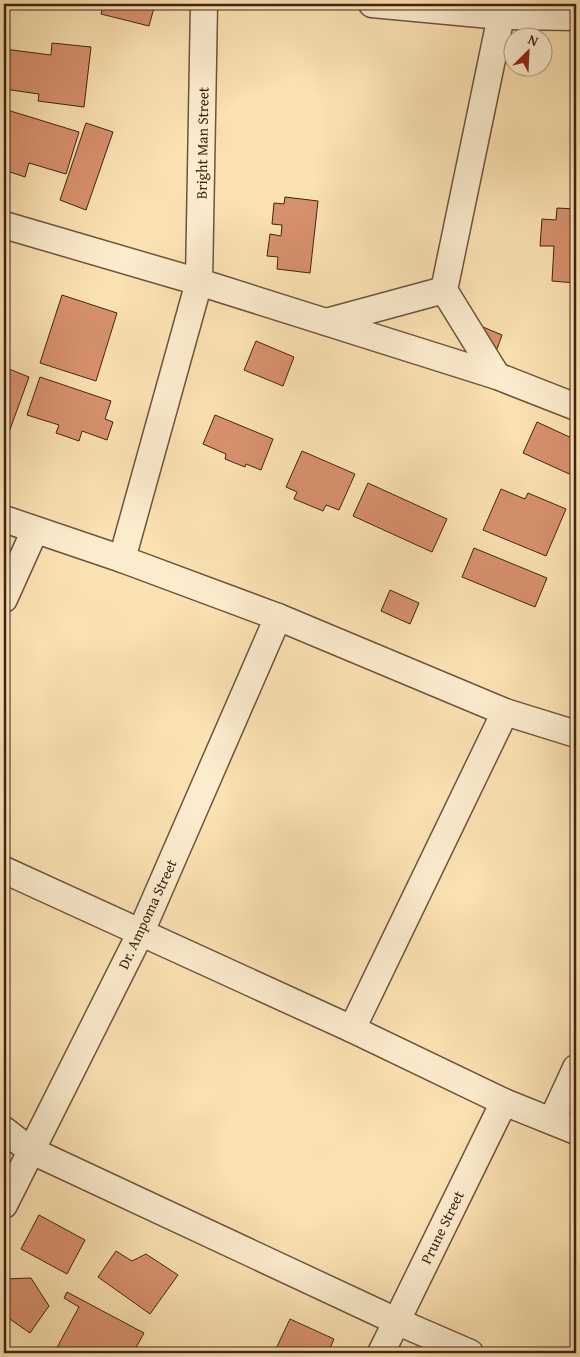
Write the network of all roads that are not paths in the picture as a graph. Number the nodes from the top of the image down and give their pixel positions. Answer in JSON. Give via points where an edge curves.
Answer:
{"nodes":[{"id":1,"x":204,"y":4,"type":"edge"},
{"id":2,"x":372,"y":4,"type":"edge"},
{"id":3,"x":467,"y":8,"type":"edge"},
{"id":4,"x":501,"y":16,"type":"junction"},
{"id":5,"x":576,"y":18,"type":"edge"},
{"id":6,"x":4,"y":225,"type":"edge"},
{"id":7,"x":199,"y":282,"type":"junction"},
{"id":8,"x":444,"y":290,"type":"junction"},
{"id":9,"x":326,"y":322,"type":"junction"},
{"id":10,"x":497,"y":376,"type":"junction"},
{"id":11,"x":576,"y":407,"type":"edge"},
{"id":12,"x":4,"y":519,"type":"edge"},
{"id":13,"x":35,"y":530,"type":"junction"},
{"id":14,"x":122,"y":560,"type":"junction"},
{"id":15,"x":4,"y":599,"type":"edge"},
{"id":16,"x":278,"y":617,"type":"junction"},
{"id":17,"x":505,"y":712,"type":"junction"},
{"id":18,"x":576,"y":734,"type":"edge"},
{"id":19,"x":4,"y":870,"type":"edge"},
{"id":20,"x":140,"y":934,"type":"junction"},
{"id":21,"x":352,"y":1029,"type":"junction"},
{"id":22,"x":576,"y":1068,"type":"edge"},
{"id":23,"x":504,"y":1102,"type":"junction"},
{"id":24,"x":552,"y":1120,"type":"junction"},
{"id":25,"x":4,"y":1130,"type":"edge"},
{"id":26,"x":576,"y":1131,"type":"edge"},
{"id":27,"x":30,"y":1150,"type":"junction"},
{"id":28,"x":4,"y":1205,"type":"edge"},
{"id":29,"x":396,"y":1321,"type":"junction"},
{"id":30,"x":381,"y":1353,"type":"edge"},
{"id":31,"x":470,"y":1353,"type":"edge"}],
"edges":[{"from":1,"to":7,"type":"street","name":"Bright Man Street"},
{"from":2,"to":3,"type":"street"},
{"from":3,"to":4,"type":"street"},
{"from":4,"to":5,"type":"street"},
{"from":4,"to":8,"type":"street"},
{"from":6,"to":7,"type":"street"},
{"from":7,"to":9,"type":"street"},
{"from":7,"to":14,"type":"street","name":"Bright Man Street"},
{"from":8,"to":9,"type":"street"},
{"from":8,"to":10,"type":"street"},
{"from":9,"to":10,"type":"street"},
{"from":10,"to":11,"type":"street"},
{"from":12,"to":13,"type":"street"},
{"from":13,"to":14,"type":"street"},
{"from":13,"to":15,"type":"street"},
{"from":14,"to":16,"type":"street"},
{"from":16,"to":17,"type":"street"},
{"from":16,"to":20,"type":"street","name":"Dr. Ampoma Street"},
{"from":17,"to":18,"type":"street"},
{"from":17,"to":21,"type":"street"},
{"from":19,"to":20,"type":"street"},
{"from":20,"to":21,"type":"street"},
{"from":20,"to":27,"type":"street","name":"Dr. Ampoma Street"},
{"from":21,"to":23,"type":"street"},
{"from":22,"to":24,"type":"street"},
{"from":23,"to":24,"type":"street"},
{"from":23,"to":29,"type":"street","name":"Prune Street"},
{"from":24,"to":26,"type":"street"},
{"from":25,"to":27,"type":"street"},
{"from":27,"to":28,"type":"street","name":"Dr. Ampoma Street"},
{"from":27,"to":29,"type":"street"},
{"from":29,"to":30,"type":"street","name":"Prune Street"},
{"from":29,"to":31,"type":"street"}]}
